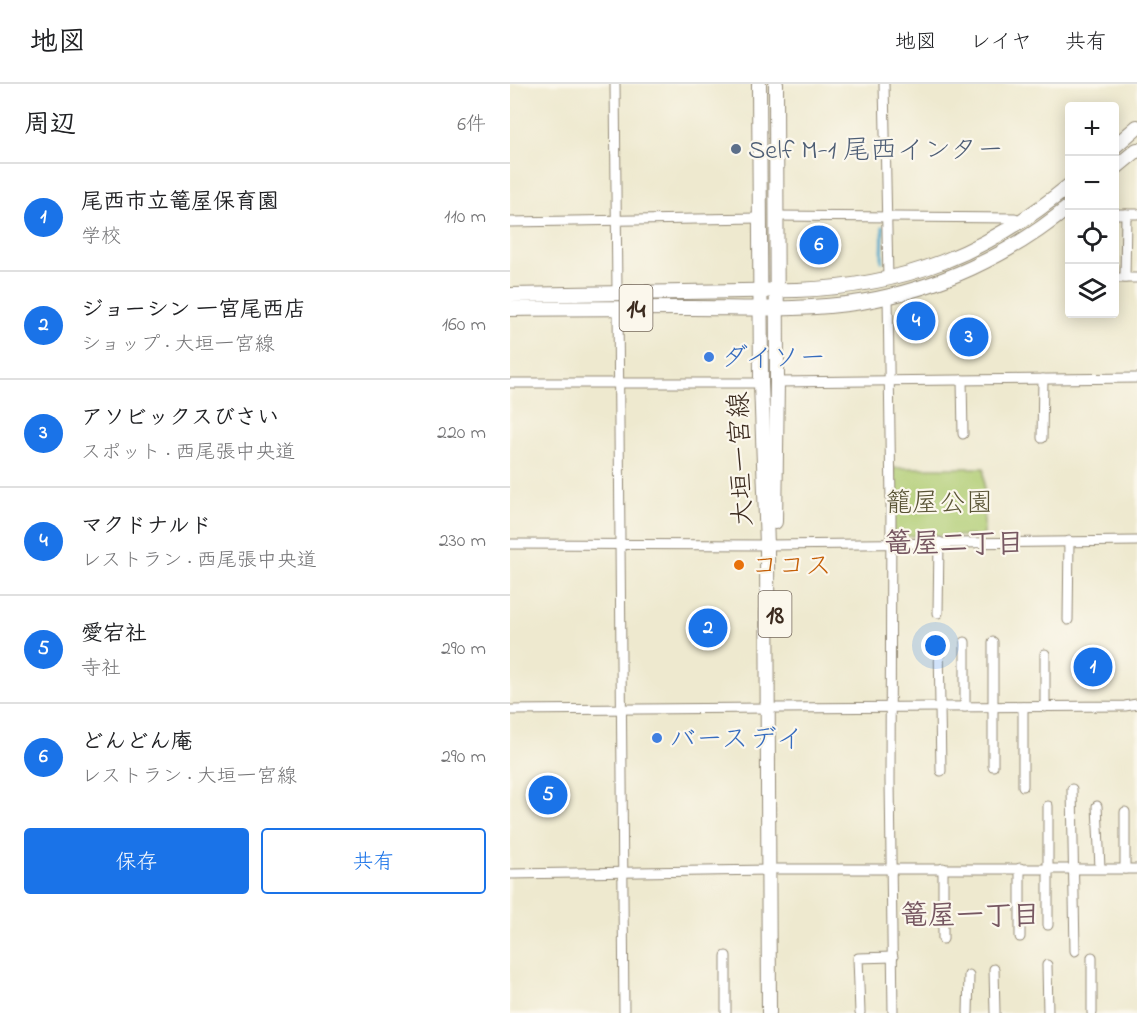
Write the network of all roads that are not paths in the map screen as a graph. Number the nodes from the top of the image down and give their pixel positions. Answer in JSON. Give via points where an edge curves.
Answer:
{"nodes":[{"id":1,"x":615,"y":84,"type":"edge"},
{"id":2,"x":759,"y":84,"type":"edge"},
{"id":3,"x":776,"y":84,"type":"edge"},
{"id":4,"x":884,"y":84,"type":"edge"},
{"id":5,"x":1137,"y":128,"type":"edge"},
{"id":6,"x":1119,"y":143,"type":"edge"},
{"id":7,"x":1137,"y":150,"type":"edge"},
{"id":8,"x":1119,"y":165,"type":"edge"},
{"id":9,"x":1065,"y":189,"type":"edge"},
{"id":10,"x":1065,"y":213,"type":"edge"},
{"id":11,"x":1119,"y":214,"type":"edge"},
{"id":12,"x":1126,"y":214,"type":"junction"},
{"id":13,"x":1137,"y":214,"type":"edge"},
{"id":14,"x":776,"y":216,"type":"junction"},
{"id":15,"x":886,"y":216,"type":"junction"},
{"id":16,"x":760,"y":218,"type":"junction"},
{"id":17,"x":510,"y":222,"type":"edge"},
{"id":18,"x":618,"y":222,"type":"junction"},
{"id":19,"x":1018,"y":223,"type":"junction"},
{"id":20,"x":1120,"y":278,"type":"edge"},
{"id":21,"x":1137,"y":278,"type":"edge"},
{"id":22,"x":888,"y":279,"type":"junction"},
{"id":23,"x":777,"y":290,"type":"junction"},
{"id":24,"x":761,"y":291,"type":"junction"},
{"id":25,"x":617,"y":293,"type":"junction"},
{"id":26,"x":510,"y":295,"type":"edge"},
{"id":27,"x":888,"y":296,"type":"junction"},
{"id":28,"x":618,"y":308,"type":"junction"},
{"id":29,"x":761,"y":308,"type":"junction"},
{"id":30,"x":777,"y":308,"type":"junction"},
{"id":31,"x":510,"y":309,"type":"edge"},
{"id":32,"x":1137,"y":378,"type":"edge"},
{"id":33,"x":1043,"y":379,"type":"junction"},
{"id":34,"x":962,"y":380,"type":"junction"},
{"id":35,"x":888,"y":381,"type":"junction"},
{"id":36,"x":619,"y":382,"type":"junction"},
{"id":37,"x":777,"y":382,"type":"junction"},
{"id":38,"x":510,"y":383,"type":"edge"},
{"id":39,"x":761,"y":383,"type":"junction"},
{"id":40,"x":963,"y":434,"type":"dead end"},
{"id":41,"x":1042,"y":438,"type":"dead end"},
{"id":42,"x":1069,"y":541,"type":"junction"},
{"id":43,"x":1137,"y":541,"type":"edge"},
{"id":44,"x":939,"y":542,"type":"junction"},
{"id":45,"x":890,"y":543,"type":"junction"},
{"id":46,"x":510,"y":544,"type":"edge"},
{"id":47,"x":620,"y":544,"type":"junction"},
{"id":48,"x":771,"y":544,"type":"junction"},
{"id":49,"x":938,"y":613,"type":"dead end"},
{"id":50,"x":1068,"y":620,"type":"dead end"},
{"id":51,"x":939,"y":642,"type":"dead end"},
{"id":52,"x":965,"y":642,"type":"dead end"},
{"id":53,"x":993,"y":642,"type":"dead end"},
{"id":54,"x":1045,"y":654,"type":"dead end"},
{"id":55,"x":1137,"y":704,"type":"edge"},
{"id":56,"x":940,"y":707,"type":"junction"},
{"id":57,"x":965,"y":707,"type":"junction"},
{"id":58,"x":993,"y":707,"type":"junction"},
{"id":59,"x":1023,"y":707,"type":"junction"},
{"id":60,"x":1045,"y":707,"type":"junction"},
{"id":61,"x":772,"y":708,"type":"junction"},
{"id":62,"x":890,"y":708,"type":"junction"},
{"id":63,"x":622,"y":709,"type":"junction"},
{"id":64,"x":510,"y":710,"type":"edge"},
{"id":65,"x":993,"y":766,"type":"dead end"},
{"id":66,"x":941,"y":771,"type":"dead end"},
{"id":67,"x":1023,"y":786,"type":"dead end"},
{"id":68,"x":1072,"y":789,"type":"dead end"},
{"id":69,"x":1048,"y":806,"type":"dead end"},
{"id":70,"x":1097,"y":806,"type":"dead end"},
{"id":71,"x":1125,"y":812,"type":"dead end"},
{"id":72,"x":891,"y":868,"type":"junction"},
{"id":73,"x":943,"y":868,"type":"junction"},
{"id":74,"x":1020,"y":868,"type":"junction"},
{"id":75,"x":1047,"y":868,"type":"junction"},
{"id":76,"x":1073,"y":868,"type":"junction"},
{"id":77,"x":1100,"y":868,"type":"junction"},
{"id":78,"x":1125,"y":868,"type":"junction"},
{"id":79,"x":773,"y":869,"type":"junction"},
{"id":80,"x":1137,"y":869,"type":"edge"},
{"id":81,"x":623,"y":871,"type":"junction"},
{"id":82,"x":510,"y":874,"type":"edge"},
{"id":83,"x":1048,"y":925,"type":"dead end"},
{"id":84,"x":1020,"y":937,"type":"dead end"},
{"id":85,"x":943,"y":939,"type":"dead end"},
{"id":86,"x":1075,"y":951,"type":"dead end"},
{"id":87,"x":726,"y":956,"type":"dead end"},
{"id":88,"x":893,"y":957,"type":"junction"},
{"id":89,"x":1092,"y":957,"type":"dead end"},
{"id":90,"x":1047,"y":964,"type":"dead end"},
{"id":91,"x":994,"y":969,"type":"dead end"},
{"id":92,"x":969,"y":975,"type":"dead end"},
{"id":93,"x":624,"y":1013,"type":"edge"},
{"id":94,"x":726,"y":1013,"type":"edge"},
{"id":95,"x":769,"y":1013,"type":"edge"},
{"id":96,"x":779,"y":1013,"type":"edge"},
{"id":97,"x":860,"y":1013,"type":"edge"},
{"id":98,"x":894,"y":1013,"type":"edge"},
{"id":99,"x":968,"y":1013,"type":"edge"},
{"id":100,"x":995,"y":1013,"type":"edge"},
{"id":101,"x":1048,"y":1013,"type":"edge"},
{"id":102,"x":1092,"y":1013,"type":"edge"}],
"edges":[{"from":1,"to":18,"type":"street"},
{"from":2,"to":16,"type":"main road","name":"大垣一宮線","number":"18"},
{"from":3,"to":14,"type":"main road","name":"大垣一宮線","number":"18"},
{"from":4,"to":15,"type":"street"},
{"from":5,"to":6,"type":"main road"},
{"from":7,"to":8,"type":"main road"},
{"from":9,"to":19,"type":"main road","number":"14"},
{"from":10,"to":27,"type":"main road","number":"14","via":[[972,268]]},
{"from":11,"to":12,"type":"street"},
{"from":12,"to":13,"type":"street"},
{"from":12,"to":20,"type":"street"},
{"from":14,"to":15,"type":"street"},
{"from":14,"to":23,"type":"main road","name":"大垣一宮線","number":"18"},
{"from":15,"to":19,"type":"street","via":[[1015,218]]},
{"from":15,"to":22,"type":"street"},
{"from":16,"to":18,"type":"street"},
{"from":16,"to":24,"type":"main road","name":"大垣一宮線","number":"18"},
{"from":17,"to":18,"type":"street"},
{"from":18,"to":25,"type":"street"},
{"from":19,"to":22,"type":"main road","number":"14","via":[[967,252]]},
{"from":20,"to":21,"type":"street"},
{"from":22,"to":23,"type":"main road","number":"14","via":[[824,289]]},
{"from":23,"to":24,"type":"main road","number":"14"},
{"from":23,"to":30,"type":"main road","name":"大垣一宮線","number":"18"},
{"from":24,"to":25,"type":"main road","number":"14"},
{"from":24,"to":29,"type":"main road","name":"大垣一宮線","number":"18"},
{"from":25,"to":26,"type":"main road","number":"14"},
{"from":27,"to":30,"type":"main road","number":"14"},
{"from":27,"to":35,"type":"street"},
{"from":28,"to":29,"type":"main road","number":"14"},
{"from":28,"to":31,"type":"main road","number":"14"},
{"from":28,"to":36,"type":"street"},
{"from":29,"to":30,"type":"main road","number":"14"},
{"from":29,"to":39,"type":"main road","name":"大垣一宮線","number":"18"},
{"from":30,"to":37,"type":"main road","name":"大垣一宮線","number":"18"},
{"from":32,"to":33,"type":"street"},
{"from":33,"to":34,"type":"street"},
{"from":33,"to":41,"type":"street"},
{"from":34,"to":35,"type":"street"},
{"from":34,"to":40,"type":"street"},
{"from":35,"to":37,"type":"street"},
{"from":35,"to":45,"type":"street"},
{"from":36,"to":38,"type":"street"},
{"from":36,"to":39,"type":"street"},
{"from":36,"to":47,"type":"street"},
{"from":37,"to":48,"type":"main road","name":"大垣一宮線","number":"18"},
{"from":39,"to":48,"type":"main road","name":"大垣一宮線","number":"18"},
{"from":42,"to":43,"type":"street"},
{"from":42,"to":44,"type":"street"},
{"from":42,"to":50,"type":"street"},
{"from":44,"to":45,"type":"street"},
{"from":44,"to":49,"type":"street"},
{"from":45,"to":48,"type":"street"},
{"from":45,"to":62,"type":"street"},
{"from":46,"to":47,"type":"street"},
{"from":47,"to":48,"type":"street"},
{"from":47,"to":63,"type":"street"},
{"from":48,"to":61,"type":"main road","name":"大垣一宮線","number":"18"},
{"from":51,"to":56,"type":"street"},
{"from":52,"to":57,"type":"street"},
{"from":53,"to":58,"type":"street"},
{"from":54,"to":60,"type":"street"},
{"from":55,"to":60,"type":"street"},
{"from":56,"to":57,"type":"street"},
{"from":56,"to":62,"type":"street"},
{"from":56,"to":66,"type":"street"},
{"from":57,"to":58,"type":"street"},
{"from":58,"to":59,"type":"street"},
{"from":58,"to":65,"type":"street"},
{"from":59,"to":60,"type":"street"},
{"from":59,"to":67,"type":"street"},
{"from":61,"to":62,"type":"street"},
{"from":61,"to":63,"type":"street"},
{"from":61,"to":79,"type":"main road","name":"大垣一宮線","number":"18"},
{"from":62,"to":72,"type":"street"},
{"from":63,"to":64,"type":"street"},
{"from":63,"to":81,"type":"street"},
{"from":68,"to":76,"type":"street"},
{"from":69,"to":75,"type":"street"},
{"from":70,"to":77,"type":"street"},
{"from":71,"to":78,"type":"street"},
{"from":72,"to":73,"type":"street"},
{"from":72,"to":79,"type":"street"},
{"from":72,"to":88,"type":"street"},
{"from":73,"to":74,"type":"street"},
{"from":73,"to":85,"type":"street"},
{"from":74,"to":75,"type":"street"},
{"from":74,"to":84,"type":"street"},
{"from":75,"to":76,"type":"street"},
{"from":75,"to":83,"type":"street"},
{"from":76,"to":77,"type":"street"},
{"from":76,"to":86,"type":"street"},
{"from":77,"to":78,"type":"street"},
{"from":78,"to":80,"type":"street"},
{"from":79,"to":81,"type":"street"},
{"from":79,"to":95,"type":"main road","name":"大垣一宮線","number":"18"},
{"from":79,"to":96,"type":"main road","name":"大垣一宮線","number":"18"},
{"from":81,"to":82,"type":"street"},
{"from":81,"to":93,"type":"street"},
{"from":87,"to":94,"type":"street"},
{"from":88,"to":97,"type":"street","via":[[858,958]]},
{"from":88,"to":98,"type":"street"},
{"from":89,"to":102,"type":"street"},
{"from":90,"to":101,"type":"street"},
{"from":91,"to":100,"type":"street"},
{"from":92,"to":99,"type":"street"}]}
